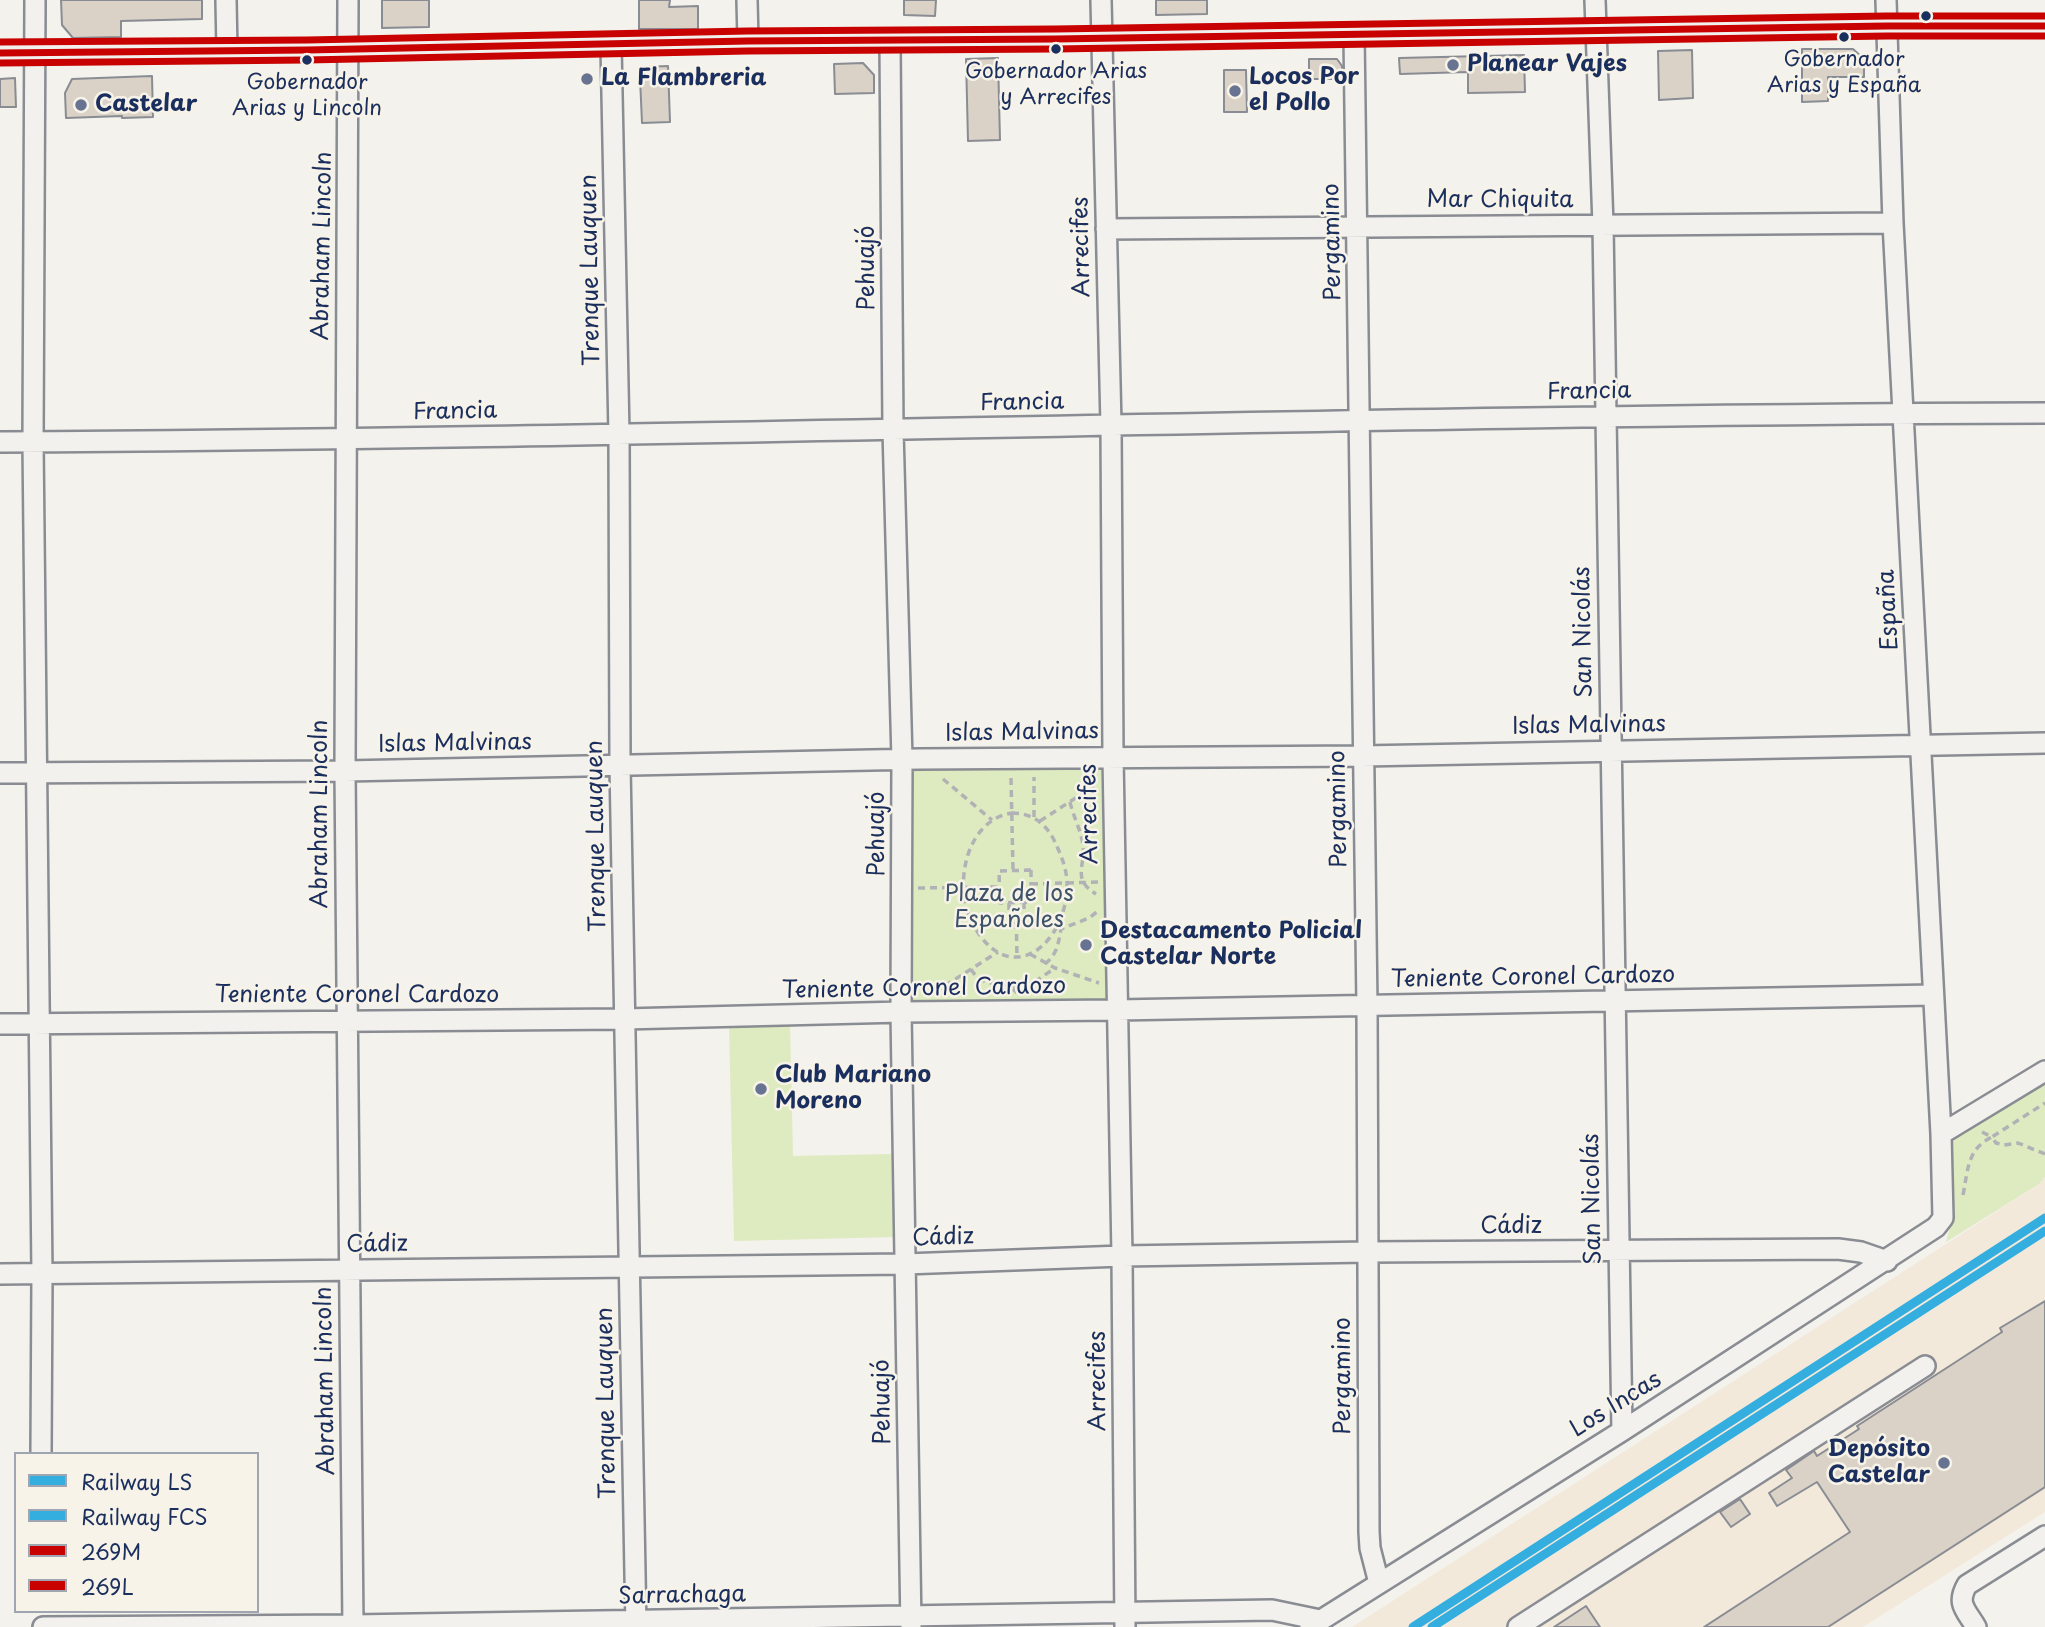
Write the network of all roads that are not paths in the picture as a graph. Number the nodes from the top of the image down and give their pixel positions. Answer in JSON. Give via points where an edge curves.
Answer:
{"nodes":[{"id":1,"x":35,"y":0,"type":"edge"},
{"id":2,"x":226,"y":0,"type":"edge"},
{"id":3,"x":348,"y":0,"type":"edge"},
{"id":4,"x":747,"y":0,"type":"edge"},
{"id":5,"x":1101,"y":0,"type":"edge"},
{"id":6,"x":1595,"y":0,"type":"edge"},
{"id":7,"x":1886,"y":0,"type":"edge"},
{"id":8,"x":1887,"y":26,"type":"junction"},
{"id":9,"x":2045,"y":26,"type":"edge"},
{"id":10,"x":1596,"y":30,"type":"junction"},
{"id":11,"x":1354,"y":34,"type":"junction"},
{"id":12,"x":1103,"y":39,"type":"junction"},
{"id":13,"x":748,"y":41,"type":"junction"},
{"id":14,"x":890,"y":41,"type":"junction"},
{"id":15,"x":611,"y":45,"type":"junction"},
{"id":16,"x":349,"y":49,"type":"junction"},
{"id":17,"x":227,"y":51,"type":"junction"},
{"id":18,"x":0,"y":52,"type":"edge"},
{"id":19,"x":36,"y":52,"type":"junction"},
{"id":20,"x":1893,"y":223,"type":"junction"},
{"id":21,"x":1603,"y":225,"type":"junction"},
{"id":22,"x":1357,"y":226,"type":"junction"},
{"id":23,"x":1107,"y":229,"type":"junction"},
{"id":24,"x":1903,"y":413,"type":"junction"},
{"id":25,"x":2045,"y":413,"type":"edge"},
{"id":26,"x":1606,"y":416,"type":"junction"},
{"id":27,"x":1360,"y":421,"type":"junction"},
{"id":28,"x":1111,"y":425,"type":"junction"},
{"id":29,"x":893,"y":430,"type":"junction"},
{"id":30,"x":619,"y":434,"type":"junction"},
{"id":31,"x":345,"y":438,"type":"junction"},
{"id":32,"x":0,"y":442,"type":"edge"},
{"id":33,"x":33,"y":442,"type":"junction"},
{"id":34,"x":2045,"y":743,"type":"edge"},
{"id":35,"x":1920,"y":745,"type":"junction"},
{"id":36,"x":1610,"y":750,"type":"junction"},
{"id":37,"x":1362,"y":756,"type":"junction"},
{"id":38,"x":911,"y":759,"type":"junction"},
{"id":39,"x":620,"y":765,"type":"junction"},
{"id":40,"x":1113,"y":765,"type":"junction"},
{"id":41,"x":345,"y":771,"type":"junction"},
{"id":42,"x":37,"y":772,"type":"junction"},
{"id":43,"x":0,"y":773,"type":"edge"},
{"id":44,"x":1933,"y":995,"type":"junction"},
{"id":45,"x":1615,"y":1001,"type":"junction"},
{"id":46,"x":1367,"y":1006,"type":"junction"},
{"id":47,"x":1117,"y":1010,"type":"junction"},
{"id":48,"x":901,"y":1012,"type":"junction"},
{"id":49,"x":624,"y":1019,"type":"junction"},
{"id":50,"x":346,"y":1020,"type":"junction"},
{"id":51,"x":0,"y":1024,"type":"edge"},
{"id":52,"x":38,"y":1024,"type":"junction"},
{"id":53,"x":2045,"y":1071,"type":"edge"},
{"id":54,"x":1941,"y":1135,"type":"junction"},
{"id":55,"x":1943,"y":1218,"type":"joint"},
{"id":56,"x":1618,"y":1251,"type":"junction"},
{"id":57,"x":1368,"y":1252,"type":"junction"},
{"id":58,"x":1122,"y":1256,"type":"junction"},
{"id":59,"x":1886,"y":1261,"type":"junction"},
{"id":60,"x":905,"y":1264,"type":"junction"},
{"id":61,"x":630,"y":1265,"type":"junction"},
{"id":62,"x":349,"y":1270,"type":"junction"},
{"id":63,"x":0,"y":1274,"type":"edge"},
{"id":64,"x":42,"y":1274,"type":"junction"},
{"id":65,"x":1925,"y":1366,"type":"dead end"},
{"id":66,"x":1622,"y":1431,"type":"junction"},
{"id":67,"x":41,"y":1452,"type":"edge"},
{"id":68,"x":2045,"y":1536,"type":"edge"},
{"id":69,"x":1379,"y":1583,"type":"junction"},
{"id":70,"x":1125,"y":1620,"type":"edge"},
{"id":71,"x":911,"y":1621,"type":"edge"},
{"id":72,"x":1315,"y":1623,"type":"edge"},
{"id":73,"x":636,"y":1624,"type":"edge"},
{"id":74,"x":353,"y":1626,"type":"edge"},
{"id":75,"x":42,"y":1627,"type":"edge"},
{"id":76,"x":1518,"y":1627,"type":"edge"},
{"id":77,"x":1976,"y":1627,"type":"edge"}],
"edges":[{"from":1,"to":19,"type":"street"},
{"from":2,"to":17,"type":"street"},
{"from":3,"to":16,"type":"street","name":"Abraham Lincoln"},
{"from":4,"to":13,"type":"street"},
{"from":5,"to":12,"type":"street","name":"Arrecifes"},
{"from":6,"to":10,"type":"street","name":"San Nicolás"},
{"from":7,"to":8,"type":"street","name":"España"},
{"from":8,"to":9,"type":"street"},
{"from":8,"to":10,"type":"street"},
{"from":8,"to":20,"type":"street","name":"España"},
{"from":10,"to":11,"type":"street"},
{"from":10,"to":21,"type":"street","name":"San Nicolás"},
{"from":11,"to":12,"type":"street"},
{"from":11,"to":22,"type":"street","name":"Pergamino"},
{"from":12,"to":14,"type":"street"},
{"from":12,"to":23,"type":"street","name":"Arrecifes"},
{"from":13,"to":14,"type":"street"},
{"from":13,"to":15,"type":"street"},
{"from":14,"to":29,"type":"street","name":"Pehuajó"},
{"from":15,"to":16,"type":"street"},
{"from":15,"to":30,"type":"street","name":"Trenque Lauquen"},
{"from":16,"to":17,"type":"street"},
{"from":16,"to":31,"type":"street","name":"Abraham Lincoln"},
{"from":17,"to":19,"type":"street"},
{"from":18,"to":19,"type":"street"},
{"from":19,"to":33,"type":"street"},
{"from":20,"to":21,"type":"street","name":"Mar Chiquita"},
{"from":20,"to":24,"type":"street","name":"España"},
{"from":21,"to":22,"type":"street","name":"Mar Chiquita"},
{"from":21,"to":26,"type":"street","name":"San Nicolás"},
{"from":22,"to":23,"type":"street","name":"Mar Chiquita"},
{"from":22,"to":27,"type":"street","name":"Pergamino"},
{"from":23,"to":28,"type":"street","name":"Arrecifes"},
{"from":24,"to":25,"type":"street","name":"Francia"},
{"from":24,"to":26,"type":"street","name":"Francia"},
{"from":24,"to":35,"type":"street","name":"España"},
{"from":26,"to":27,"type":"street","name":"Francia"},
{"from":26,"to":36,"type":"street","name":"San Nicolás"},
{"from":27,"to":28,"type":"street","name":"Francia"},
{"from":27,"to":37,"type":"street","name":"Pergamino"},
{"from":28,"to":29,"type":"street","name":"Francia"},
{"from":28,"to":40,"type":"street","name":"Arrecifes"},
{"from":29,"to":30,"type":"street","name":"Francia"},
{"from":29,"to":38,"type":"street","name":"Pehuajó"},
{"from":30,"to":31,"type":"street","name":"Francia"},
{"from":30,"to":39,"type":"street","name":"Trenque Lauquen"},
{"from":31,"to":33,"type":"street","name":"Francia"},
{"from":31,"to":41,"type":"street","name":"Abraham Lincoln"},
{"from":32,"to":33,"type":"street","name":"Francia"},
{"from":33,"to":42,"type":"street"},
{"from":34,"to":35,"type":"street","name":"Islas Malvinas"},
{"from":35,"to":36,"type":"street","name":"Islas Malvinas"},
{"from":35,"to":44,"type":"street","name":"España"},
{"from":36,"to":37,"type":"street","name":"Islas Malvinas"},
{"from":36,"to":45,"type":"street","name":"San Nicolás"},
{"from":37,"to":40,"type":"street","name":"Islas Malvinas"},
{"from":37,"to":46,"type":"street","name":"Pergamino"},
{"from":38,"to":39,"type":"street","name":"Islas Malvinas"},
{"from":38,"to":40,"type":"street","name":"Islas Malvinas","via":[[1034,757]]},
{"from":38,"to":48,"type":"street","name":"Pehuajó","via":[[902,888]]},
{"from":39,"to":41,"type":"street","name":"Islas Malvinas"},
{"from":39,"to":49,"type":"street","name":"Trenque Lauquen"},
{"from":40,"to":47,"type":"street","name":"Arrecifes"},
{"from":41,"to":42,"type":"street","name":"Islas Malvinas"},
{"from":41,"to":50,"type":"street","name":"Abraham Lincoln"},
{"from":42,"to":43,"type":"street","name":"Islas Malvinas"},
{"from":42,"to":52,"type":"street"},
{"from":44,"to":45,"type":"street","name":"Teniente Coronel Cardozo"},
{"from":44,"to":54,"type":"street","name":"España"},
{"from":45,"to":46,"type":"street","name":"Teniente Coronel Cardozo"},
{"from":45,"to":56,"type":"street","name":"San Nicolás"},
{"from":46,"to":47,"type":"street","name":"Teniente Coronel Cardozo"},
{"from":46,"to":57,"type":"street","name":"Pergamino"},
{"from":47,"to":48,"type":"street","name":"Teniente Coronel Cardozo"},
{"from":47,"to":58,"type":"street","name":"Arrecifes"},
{"from":48,"to":49,"type":"street","name":"Teniente Coronel Cardozo"},
{"from":48,"to":60,"type":"street","name":"Pehuajó"},
{"from":49,"to":50,"type":"street","name":"Teniente Coronel Cardozo"},
{"from":49,"to":61,"type":"street","name":"Trenque Lauquen"},
{"from":50,"to":52,"type":"street","name":"Teniente Coronel Cardozo"},
{"from":50,"to":62,"type":"street","name":"Abraham Lincoln"},
{"from":51,"to":52,"type":"street","name":"Teniente Coronel Cardozo"},
{"from":52,"to":64,"type":"street"},
{"from":53,"to":54,"type":"street"},
{"from":54,"to":55,"type":"street","name":"España"},
{"from":55,"to":59,"type":"street","name":"Los Incas"},
{"from":56,"to":57,"type":"street","name":"Cádiz"},
{"from":56,"to":59,"type":"street","name":"Cádiz","via":[[1838,1249]]},
{"from":56,"to":66,"type":"street","name":"San Nicolás"},
{"from":57,"to":58,"type":"street","name":"Cádiz"},
{"from":57,"to":69,"type":"street","name":"Pergamino","via":[[1369,1532]]},
{"from":58,"to":60,"type":"street","name":"Cádiz"},
{"from":58,"to":70,"type":"street","name":"Arrecifes"},
{"from":59,"to":66,"type":"street","name":"Los Incas"},
{"from":60,"to":61,"type":"street","name":"Cádiz"},
{"from":60,"to":71,"type":"street","name":"Pehuajó"},
{"from":61,"to":62,"type":"street","name":"Cádiz"},
{"from":61,"to":73,"type":"street","name":"Trenque Lauquen"},
{"from":62,"to":64,"type":"street","name":"Cádiz"},
{"from":62,"to":74,"type":"street","name":"Abraham Lincoln"},
{"from":63,"to":64,"type":"street","name":"Cádiz"},
{"from":64,"to":67,"type":"street"},
{"from":65,"to":76,"type":"street"},
{"from":66,"to":69,"type":"street","name":"Los Incas"},
{"from":68,"to":77,"type":"street","via":[[1967,1585],[1961,1603]]},
{"from":69,"to":72,"type":"street","name":"Los Incas"},
{"from":70,"to":71,"type":"street","name":"Sarrachaga"},
{"from":70,"to":72,"type":"street","name":"Sarrachaga","via":[[1272,1610]]},
{"from":71,"to":73,"type":"street","name":"Sarrachaga"},
{"from":73,"to":74,"type":"street","name":"Sarrachaga"},
{"from":74,"to":75,"type":"street","name":"Sarrachaga"}]}
